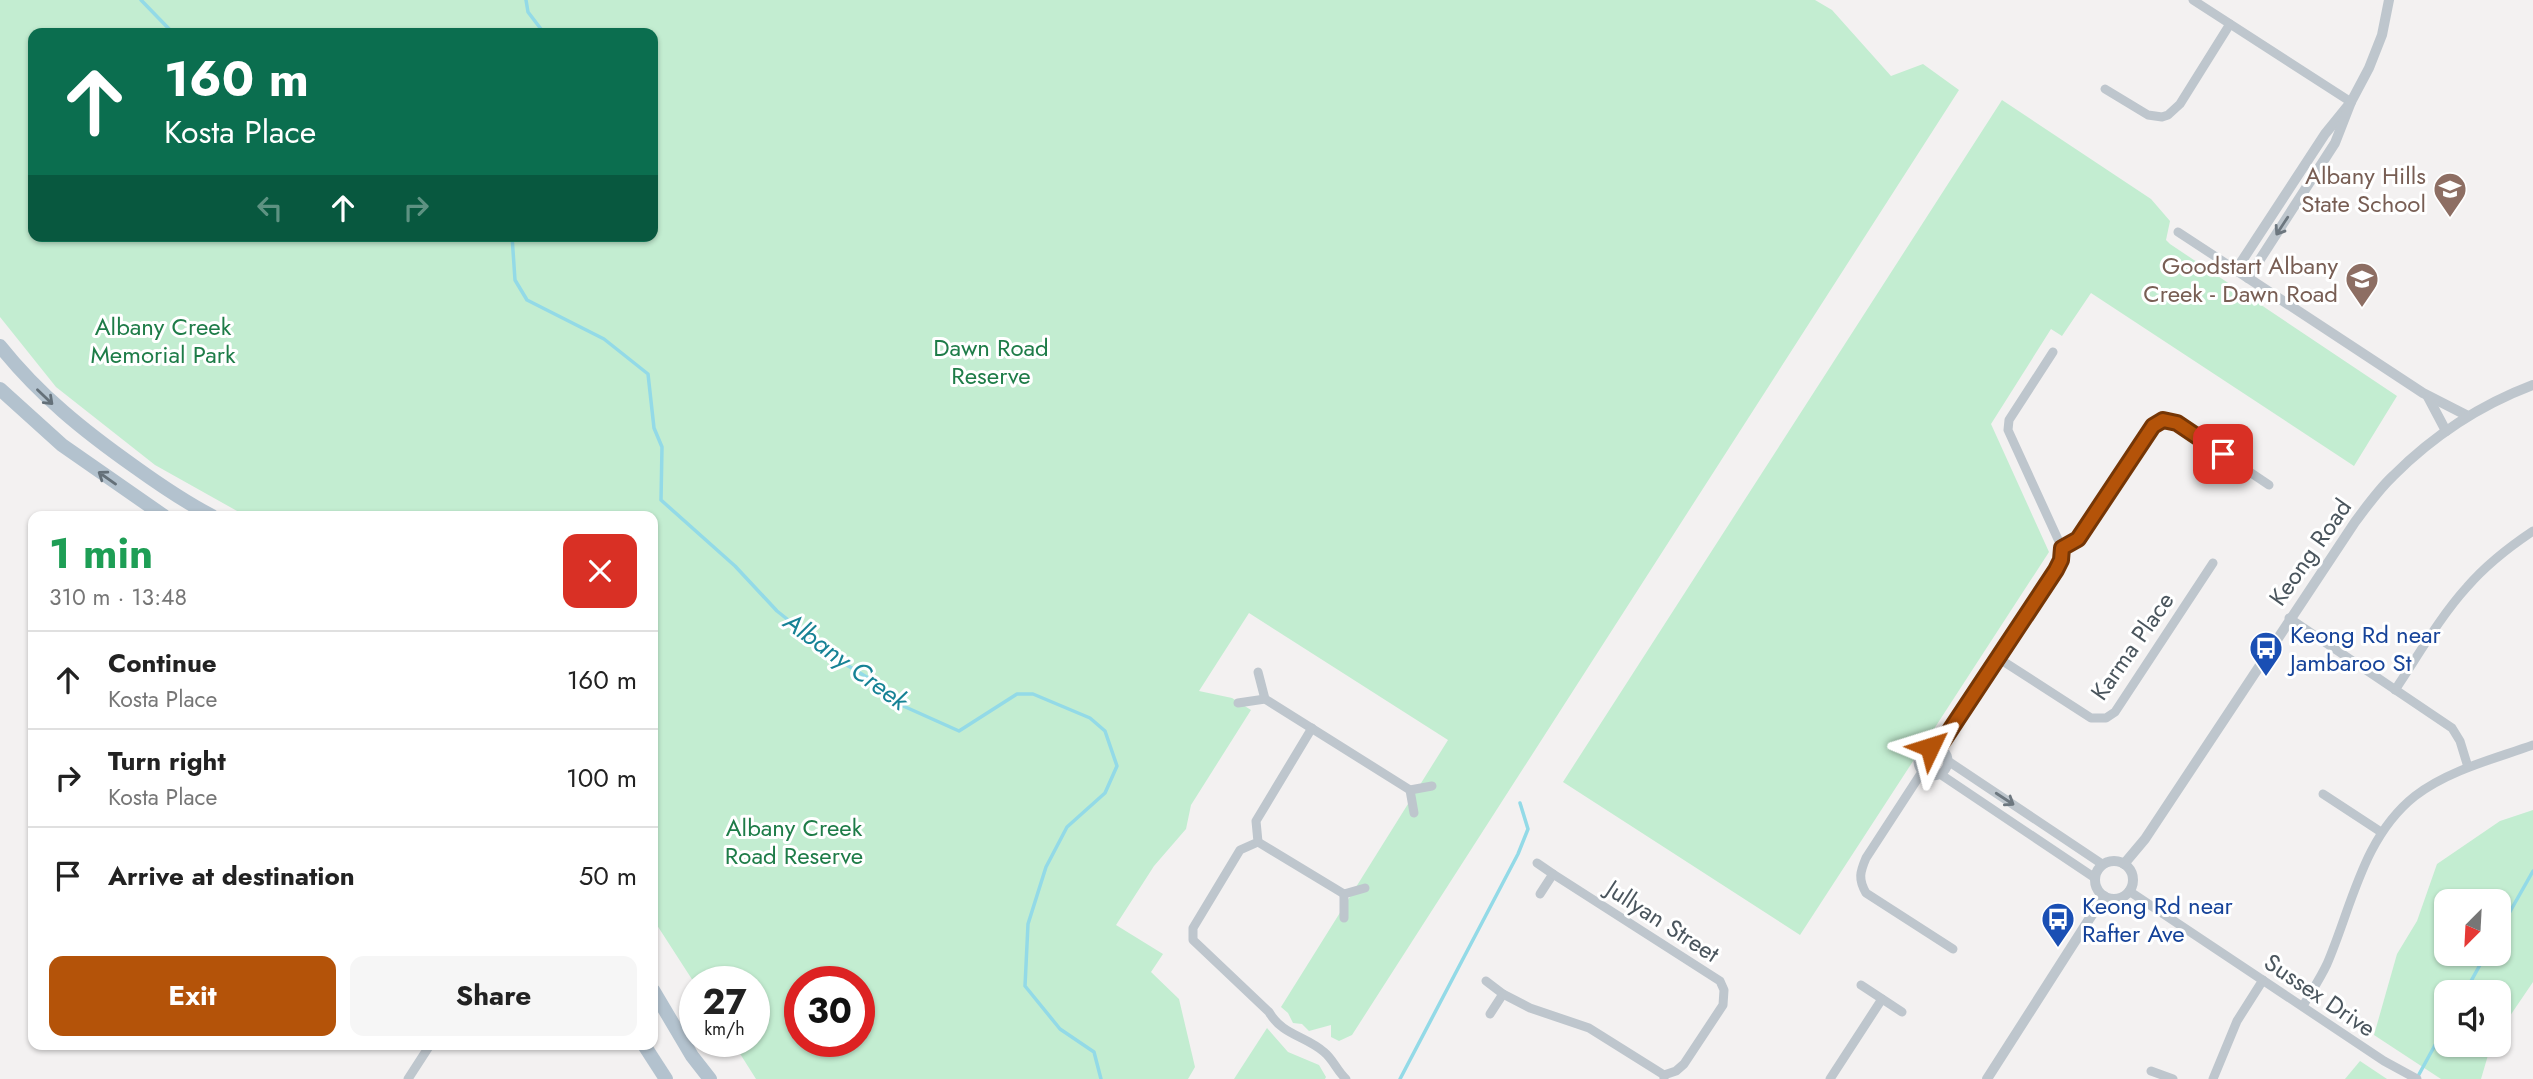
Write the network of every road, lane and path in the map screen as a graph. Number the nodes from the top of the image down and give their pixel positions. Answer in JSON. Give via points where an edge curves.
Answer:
{"nodes":[{"id":1,"x":2193,"y":0,"type":"edge"},
{"id":2,"x":2389,"y":0,"type":"edge"},
{"id":3,"x":2230,"y":24,"type":"junction"},
{"id":4,"x":2105,"y":89,"type":"dead end"},
{"id":5,"x":2351,"y":102,"type":"junction"},
{"id":6,"x":2178,"y":232,"type":"dead end"},
{"id":7,"x":2236,"y":270,"type":"junction"},
{"id":8,"x":2248,"y":278,"type":"junction"},
{"id":9,"x":0,"y":346,"type":"edge"},
{"id":10,"x":2053,"y":352,"type":"dead end"},
{"id":11,"x":2533,"y":385,"type":"edge"},
{"id":12,"x":0,"y":389,"type":"edge"},
{"id":13,"x":2428,"y":397,"type":"junction"},
{"id":14,"x":2468,"y":416,"type":"junction"},
{"id":15,"x":2446,"y":431,"type":"junction"},
{"id":16,"x":2269,"y":485,"type":"dead end"},
{"id":17,"x":157,"y":511,"type":"edge"},
{"id":18,"x":202,"y":511,"type":"edge"},
{"id":19,"x":2533,"y":531,"type":"edge"},
{"id":20,"x":2062,"y":548,"type":"junction"},
{"id":21,"x":2213,"y":563,"type":"dead end"},
{"id":22,"x":2289,"y":618,"type":"junction"},
{"id":23,"x":1998,"y":658,"type":"junction"},
{"id":24,"x":1258,"y":672,"type":"dead end"},
{"id":25,"x":2395,"y":690,"type":"junction"},
{"id":26,"x":1265,"y":699,"type":"junction"},
{"id":27,"x":1238,"y":703,"type":"dead end"},
{"id":28,"x":1312,"y":728,"type":"junction"},
{"id":29,"x":2533,"y":745,"type":"edge"},
{"id":30,"x":1939,"y":747,"type":"junction"},
{"id":31,"x":1948,"y":761,"type":"junction"},
{"id":32,"x":2468,"y":767,"type":"junction"},
{"id":33,"x":1922,"y":772,"type":"junction"},
{"id":34,"x":1940,"y":774,"type":"junction"},
{"id":35,"x":1432,"y":786,"type":"dead end"},
{"id":36,"x":1410,"y":790,"type":"junction"},
{"id":37,"x":2323,"y":794,"type":"dead end"},
{"id":38,"x":1414,"y":813,"type":"dead end"},
{"id":39,"x":2381,"y":832,"type":"junction"},
{"id":40,"x":1258,"y":842,"type":"junction"},
{"id":41,"x":1537,"y":863,"type":"dead end"},
{"id":42,"x":2102,"y":864,"type":"junction"},
{"id":43,"x":2124,"y":864,"type":"junction"},
{"id":44,"x":1553,"y":874,"type":"junction"},
{"id":45,"x":2095,"y":877,"type":"junction"},
{"id":46,"x":1365,"y":888,"type":"dead end"},
{"id":47,"x":2129,"y":891,"type":"junction"},
{"id":48,"x":1344,"y":894,"type":"junction"},
{"id":49,"x":1540,"y":894,"type":"dead end"},
{"id":50,"x":2104,"y":896,"type":"junction"},
{"id":51,"x":1344,"y":918,"type":"dead end"},
{"id":52,"x":1953,"y":949,"type":"dead end"},
{"id":53,"x":2263,"y":980,"type":"junction"},
{"id":54,"x":1486,"y":981,"type":"dead end"},
{"id":55,"x":1861,"y":985,"type":"dead end"},
{"id":56,"x":1503,"y":994,"type":"junction"},
{"id":57,"x":658,"y":999,"type":"edge"},
{"id":58,"x":1882,"y":999,"type":"junction"},
{"id":59,"x":2303,"y":1006,"type":"junction"},
{"id":60,"x":1902,"y":1012,"type":"dead end"},
{"id":61,"x":1490,"y":1014,"type":"dead end"},
{"id":62,"x":427,"y":1050,"type":"edge"},
{"id":63,"x":647,"y":1050,"type":"edge"},
{"id":64,"x":2151,"y":1071,"type":"dead end"},
{"id":65,"x":2406,"y":1076,"type":"edge"},
{"id":66,"x":1664,"y":1077,"type":"edge"},
{"id":67,"x":408,"y":1079,"type":"edge"},
{"id":68,"x":666,"y":1079,"type":"edge"},
{"id":69,"x":710,"y":1079,"type":"edge"},
{"id":70,"x":1346,"y":1079,"type":"edge"},
{"id":71,"x":1830,"y":1079,"type":"edge"},
{"id":72,"x":1987,"y":1079,"type":"edge"},
{"id":73,"x":2173,"y":1079,"type":"edge"},
{"id":74,"x":2213,"y":1079,"type":"edge"},
{"id":75,"x":2417,"y":1079,"type":"edge"}],
"edges":[{"from":1,"to":3,"type":"street"},
{"from":2,"to":5,"type":"street","via":[[2382,35]]},
{"from":3,"to":4,"type":"street","via":[[2180,104],[2168,115],[2148,115]]},
{"from":3,"to":5,"type":"street"},
{"from":5,"to":7,"type":"street"},
{"from":5,"to":8,"type":"street","one_way":true,"via":[[2335,142]]},
{"from":6,"to":7,"type":"street"},
{"from":7,"to":8,"type":"street"},
{"from":8,"to":13,"type":"street"},
{"from":9,"to":18,"type":"main road","one_way":true,"via":[[75,424]]},
{"from":10,"to":20,"type":"street","via":[[2009,420],[2008,430]]},
{"from":11,"to":14,"type":"street","name":"Keong Road"},
{"from":17,"to":12,"type":"main road","one_way":true,"via":[[62,445]]},
{"from":13,"to":14,"type":"street"},
{"from":13,"to":15,"type":"street"},
{"from":14,"to":15,"type":"street","name":"Keong Road"},
{"from":15,"to":22,"type":"street","name":"Keong Road","via":[[2391,477]]},
{"from":16,"to":20,"type":"street","via":[[2177,423],[2163,420],[2153,426],[2078,539]]},
{"from":19,"to":25,"type":"street","via":[[2468,585]]},
{"from":20,"to":23,"type":"street","via":[[2056,570]]},
{"from":21,"to":23,"type":"street","name":"Karma Place","via":[[2115,712],[2106,718],[2091,718]]},
{"from":22,"to":25,"type":"street"},
{"from":22,"to":43,"type":"street","name":"Keong Road","via":[[2145,839]]},
{"from":23,"to":30,"type":"street"},
{"from":24,"to":26,"type":"street"},
{"from":25,"to":32,"type":"street","via":[[2452,728]]},
{"from":26,"to":27,"type":"street"},
{"from":26,"to":28,"type":"street"},
{"from":28,"to":36,"type":"street"},
{"from":28,"to":40,"type":"street","via":[[1256,821]]},
{"from":29,"to":32,"type":"street"},
{"from":30,"to":31,"type":"street"},
{"from":30,"to":33,"type":"street","via":[[1922,751],[1918,764]]},
{"from":31,"to":34,"type":"street"},
{"from":31,"to":42,"type":"street","one_way":true},
{"from":32,"to":39,"type":"street","via":[[2416,795]]},
{"from":33,"to":34,"type":"street"},
{"from":33,"to":52,"type":"street","via":[[1866,858],[1860,882],[1867,893]]},
{"from":34,"to":45,"type":"street"},
{"from":35,"to":36,"type":"street"},
{"from":36,"to":38,"type":"street"},
{"from":37,"to":39,"type":"street"},
{"from":39,"to":59,"type":"street","via":[[2326,966]]},
{"from":40,"to":48,"type":"street"},
{"from":40,"to":70,"type":"street","via":[[1240,850],[1193,928],[1193,940],[1274,1022],[1326,1054]]},
{"from":41,"to":44,"type":"street","name":"Jullyan Street"},
{"from":42,"to":43,"type":"street","via":[[2113,860]]},
{"from":42,"to":45,"type":"street"},
{"from":43,"to":47,"type":"street","via":[[2132,874]]},
{"from":44,"to":49,"type":"street"},
{"from":44,"to":66,"type":"street","name":"Jullyan Street","via":[[1720,981],[1723,1005],[1684,1064]]},
{"from":45,"to":50,"type":"street","via":[[2096,888]]},
{"from":46,"to":48,"type":"street"},
{"from":47,"to":50,"type":"street","via":[[2115,899]]},
{"from":47,"to":53,"type":"street","name":"Sussex Drive"},
{"from":48,"to":51,"type":"street"},
{"from":50,"to":72,"type":"street"},
{"from":53,"to":59,"type":"street","name":"Sussex Drive"},
{"from":53,"to":74,"type":"street","via":[[2237,1021]]},
{"from":54,"to":56,"type":"street"},
{"from":55,"to":58,"type":"street"},
{"from":56,"to":61,"type":"street"},
{"from":56,"to":66,"type":"street","via":[[1589,1028]]},
{"from":57,"to":69,"type":"main road"},
{"from":58,"to":60,"type":"street"},
{"from":58,"to":71,"type":"street"},
{"from":59,"to":65,"type":"street","name":"Sussex Drive"},
{"from":62,"to":67,"type":"street"},
{"from":63,"to":68,"type":"main road"},
{"from":64,"to":73,"type":"street"},
{"from":65,"to":75,"type":"street","name":"Sussex Drive"}]}
